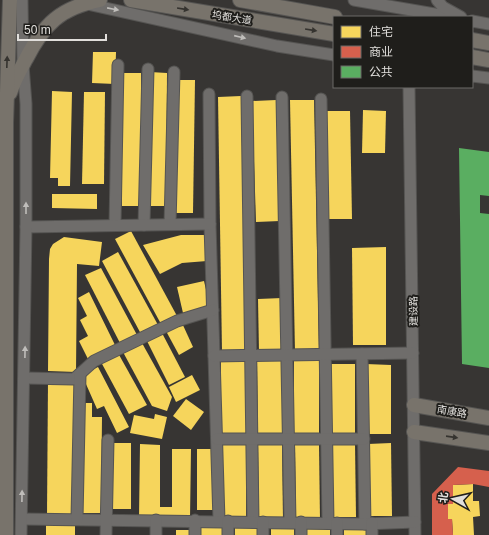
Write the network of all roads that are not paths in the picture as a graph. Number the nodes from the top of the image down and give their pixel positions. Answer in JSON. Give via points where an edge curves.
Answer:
{"nodes":[{"id":1,"x":10,"y":0,"type":"edge"},
{"id":2,"x":22,"y":0,"type":"edge"},
{"id":3,"x":100,"y":0,"type":"edge"},
{"id":4,"x":131,"y":0,"type":"edge"},
{"id":5,"x":240,"y":0,"type":"edge"},
{"id":6,"x":354,"y":0,"type":"edge"},
{"id":7,"x":437,"y":0,"type":"edge"},
{"id":8,"x":372,"y":1,"type":"edge"},
{"id":9,"x":80,"y":2,"type":"edge"},
{"id":10,"x":447,"y":16,"type":"edge"},
{"id":11,"x":459,"y":16,"type":"edge"},
{"id":12,"x":333,"y":17,"type":"edge"},
{"id":13,"x":473,"y":21,"type":"edge"},
{"id":14,"x":489,"y":24,"type":"edge"},
{"id":15,"x":333,"y":34,"type":"edge"},
{"id":16,"x":473,"y":40,"type":"edge"},
{"id":17,"x":489,"y":43,"type":"edge"},
{"id":18,"x":333,"y":55,"type":"edge"},
{"id":19,"x":473,"y":57,"type":"edge"},
{"id":20,"x":489,"y":60,"type":"edge"},
{"id":21,"x":23,"y":64,"type":"junction"},
{"id":22,"x":118,"y":65,"type":"dead end"},
{"id":23,"x":148,"y":69,"type":"dead end"},
{"id":24,"x":174,"y":72,"type":"dead end"},
{"id":25,"x":473,"y":76,"type":"edge"},
{"id":26,"x":489,"y":78,"type":"edge"},
{"id":27,"x":409,"y":88,"type":"edge"},
{"id":28,"x":209,"y":94,"type":"dead end"},
{"id":29,"x":247,"y":96,"type":"dead end"},
{"id":30,"x":282,"y":97,"type":"dead end"},
{"id":31,"x":321,"y":99,"type":"dead end"},
{"id":32,"x":6,"y":123,"type":"junction"},
{"id":33,"x":170,"y":224,"type":"junction"},
{"id":34,"x":210,"y":224,"type":"junction"},
{"id":35,"x":115,"y":225,"type":"junction"},
{"id":36,"x":144,"y":225,"type":"junction"},
{"id":37,"x":26,"y":227,"type":"junction"},
{"id":38,"x":213,"y":310,"type":"junction"},
{"id":39,"x":413,"y":353,"type":"junction"},
{"id":40,"x":362,"y":354,"type":"junction"},
{"id":41,"x":214,"y":356,"type":"junction"},
{"id":42,"x":251,"y":356,"type":"junction"},
{"id":43,"x":287,"y":356,"type":"junction"},
{"id":44,"x":325,"y":356,"type":"junction"},
{"id":45,"x":80,"y":374,"type":"junction"},
{"id":46,"x":24,"y":378,"type":"junction"},
{"id":47,"x":414,"y":405,"type":"junction"},
{"id":48,"x":489,"y":418,"type":"edge"},
{"id":49,"x":414,"y":432,"type":"junction"},
{"id":50,"x":217,"y":439,"type":"junction"},
{"id":51,"x":326,"y":439,"type":"junction"},
{"id":52,"x":364,"y":439,"type":"junction"},
{"id":53,"x":108,"y":440,"type":"dead end"},
{"id":54,"x":252,"y":440,"type":"junction"},
{"id":55,"x":288,"y":440,"type":"junction"},
{"id":56,"x":489,"y":443,"type":"edge"},
{"id":57,"x":22,"y":519,"type":"junction"},
{"id":58,"x":77,"y":519,"type":"junction"},
{"id":59,"x":106,"y":519,"type":"junction"},
{"id":60,"x":156,"y":520,"type":"junction"},
{"id":61,"x":195,"y":520,"type":"junction"},
{"id":62,"x":223,"y":521,"type":"junction"},
{"id":63,"x":258,"y":522,"type":"junction"},
{"id":64,"x":296,"y":522,"type":"junction"},
{"id":65,"x":415,"y":522,"type":"junction"},
{"id":66,"x":332,"y":523,"type":"junction"},
{"id":67,"x":368,"y":523,"type":"junction"},
{"id":68,"x":6,"y":535,"type":"edge"},
{"id":69,"x":21,"y":535,"type":"edge"},
{"id":70,"x":106,"y":535,"type":"edge"},
{"id":71,"x":156,"y":535,"type":"edge"},
{"id":72,"x":195,"y":535,"type":"edge"},
{"id":73,"x":228,"y":535,"type":"edge"},
{"id":74,"x":263,"y":535,"type":"edge"},
{"id":75,"x":301,"y":535,"type":"edge"},
{"id":76,"x":337,"y":535,"type":"edge"},
{"id":77,"x":372,"y":535,"type":"edge"},
{"id":78,"x":415,"y":535,"type":"edge"}],
"edges":[{"from":32,"to":1,"type":"main road","one_way":true},
{"from":2,"to":21,"type":"street"},
{"from":3,"to":9,"type":"main road"},
{"from":4,"to":15,"type":"main road","name":"坞都大道","one_way":true},
{"from":5,"to":12,"type":"main road","name":"坞都大道"},
{"from":6,"to":8,"type":"street"},
{"from":7,"to":11,"type":"street","via":[[443,7]]},
{"from":8,"to":10,"type":"street"},
{"from":9,"to":18,"type":"street","one_way":true,"via":[[277,46]]},
{"from":9,"to":21,"type":"main road","via":[[58,16],[43,30]]},
{"from":13,"to":14,"type":"street"},
{"from":16,"to":17,"type":"main road"},
{"from":19,"to":20,"type":"main road"},
{"from":21,"to":32,"type":"main road","via":[[9,96]]},
{"from":37,"to":21,"type":"street","one_way":true,"via":[[26,104]]},
{"from":22,"to":35,"type":"street"},
{"from":23,"to":36,"type":"street"},
{"from":24,"to":33,"type":"street"},
{"from":25,"to":26,"type":"street"},
{"from":27,"to":39,"type":"street","name":"建设路"},
{"from":28,"to":34,"type":"street"},
{"from":29,"to":42,"type":"street"},
{"from":30,"to":43,"type":"street"},
{"from":31,"to":44,"type":"street"},
{"from":32,"to":68,"type":"main road"},
{"from":33,"to":34,"type":"street"},
{"from":33,"to":36,"type":"street"},
{"from":34,"to":38,"type":"street"},
{"from":35,"to":36,"type":"street"},
{"from":35,"to":37,"type":"street"},
{"from":46,"to":37,"type":"street","one_way":true},
{"from":38,"to":41,"type":"street"},
{"from":38,"to":45,"type":"street","via":[[178,321],[94,361]]},
{"from":39,"to":40,"type":"street"},
{"from":39,"to":47,"type":"street","name":"建设路"},
{"from":40,"to":44,"type":"street"},
{"from":40,"to":52,"type":"street"},
{"from":41,"to":42,"type":"street"},
{"from":41,"to":50,"type":"street"},
{"from":42,"to":43,"type":"street"},
{"from":42,"to":54,"type":"street"},
{"from":43,"to":44,"type":"street"},
{"from":43,"to":55,"type":"street"},
{"from":44,"to":51,"type":"street"},
{"from":45,"to":46,"type":"street","via":[[74,379]]},
{"from":45,"to":58,"type":"street"},
{"from":57,"to":46,"type":"street","one_way":true},
{"from":47,"to":48,"type":"main road","name":"南康路"},
{"from":47,"to":49,"type":"street","name":"建设路"},
{"from":49,"to":56,"type":"main road","one_way":true},
{"from":49,"to":65,"type":"street","name":"建设路"},
{"from":50,"to":54,"type":"street"},
{"from":50,"to":62,"type":"street"},
{"from":51,"to":52,"type":"street"},
{"from":51,"to":55,"type":"street"},
{"from":51,"to":66,"type":"street"},
{"from":52,"to":67,"type":"street"},
{"from":53,"to":59,"type":"street"},
{"from":54,"to":55,"type":"street"},
{"from":54,"to":63,"type":"street"},
{"from":55,"to":64,"type":"street"},
{"from":57,"to":58,"type":"street"},
{"from":57,"to":69,"type":"street"},
{"from":58,"to":59,"type":"street"},
{"from":59,"to":60,"type":"street"},
{"from":59,"to":70,"type":"street"},
{"from":60,"to":61,"type":"street"},
{"from":60,"to":71,"type":"street"},
{"from":61,"to":62,"type":"street"},
{"from":61,"to":72,"type":"street"},
{"from":62,"to":63,"type":"street"},
{"from":62,"to":73,"type":"street"},
{"from":63,"to":64,"type":"street"},
{"from":63,"to":74,"type":"street"},
{"from":64,"to":66,"type":"street"},
{"from":64,"to":75,"type":"street"},
{"from":65,"to":67,"type":"street"},
{"from":65,"to":78,"type":"street","name":"建设路"},
{"from":66,"to":67,"type":"street"},
{"from":66,"to":76,"type":"street"},
{"from":67,"to":77,"type":"street"}]}
